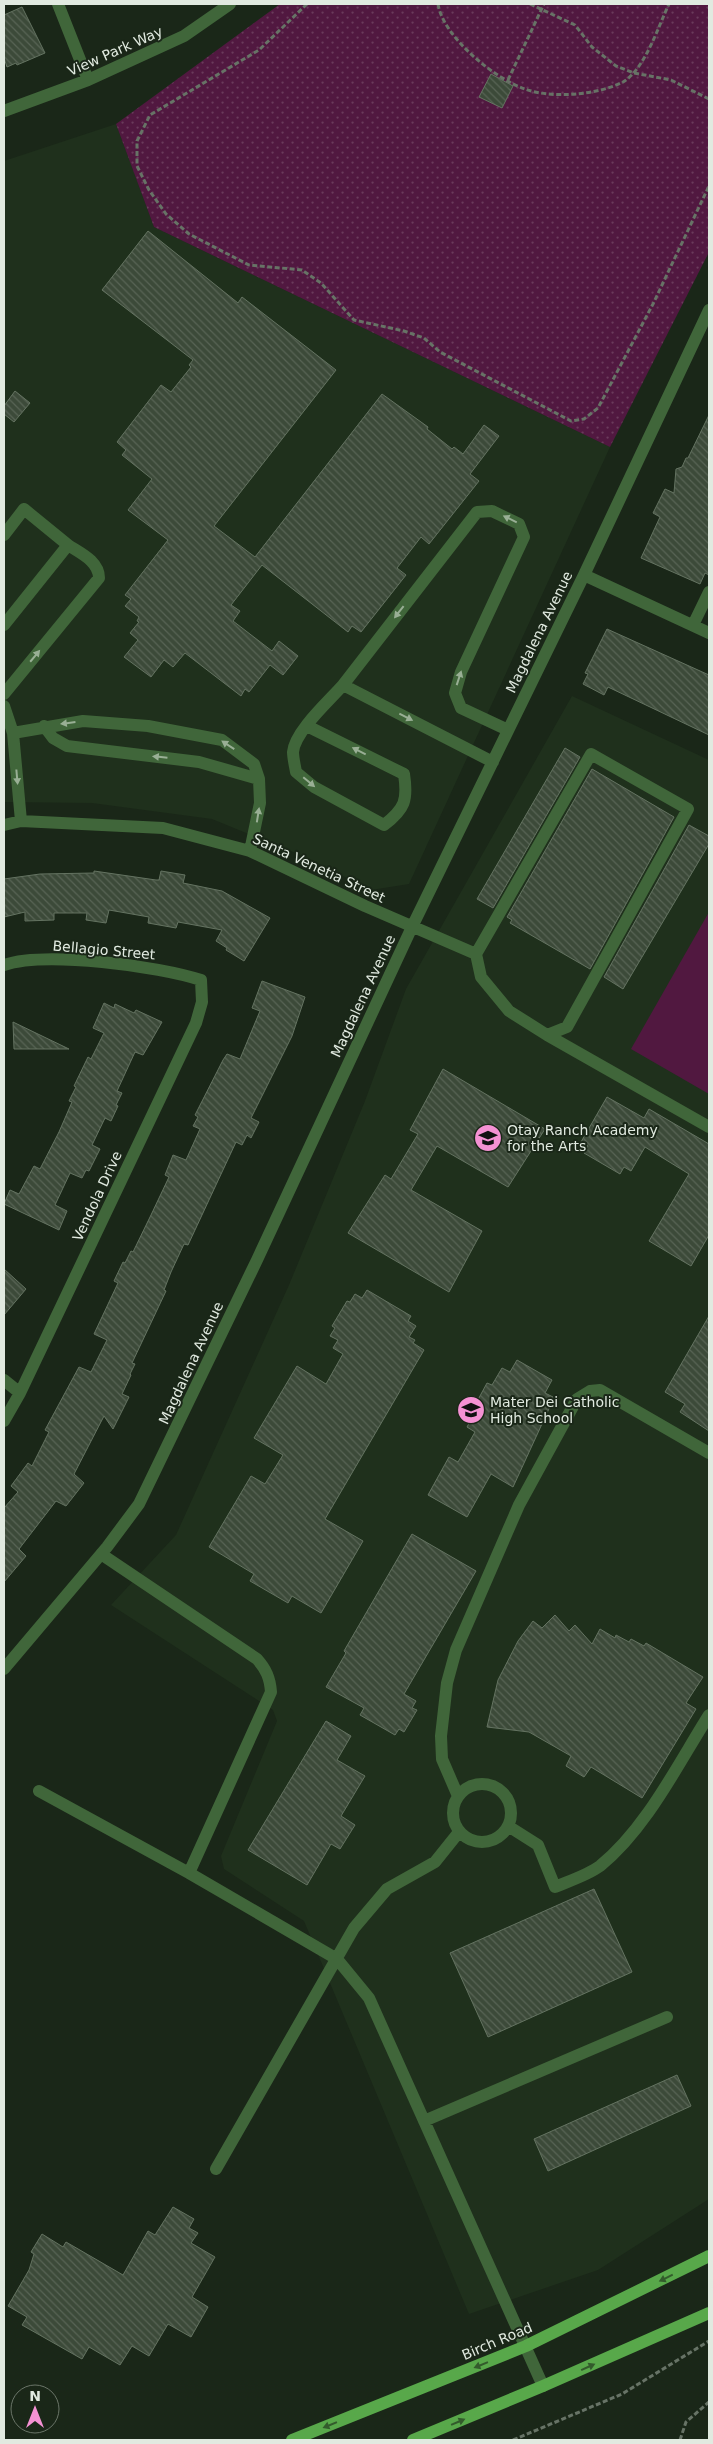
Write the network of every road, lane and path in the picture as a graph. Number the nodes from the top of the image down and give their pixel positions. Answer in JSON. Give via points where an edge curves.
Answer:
{"nodes":[{"id":1,"x":58,"y":4,"type":"edge"},
{"id":2,"x":230,"y":4,"type":"edge"},
{"id":3,"x":307,"y":4,"type":"edge"},
{"id":4,"x":438,"y":4,"type":"edge"},
{"id":5,"x":530,"y":4,"type":"edge"},
{"id":6,"x":544,"y":4,"type":"edge"},
{"id":7,"x":669,"y":4,"type":"edge"},
{"id":8,"x":542,"y":8,"type":"junction"},
{"id":9,"x":634,"y":73,"type":"junction"},
{"id":10,"x":88,"y":80,"type":"junction"},
{"id":11,"x":508,"y":80,"type":"junction"},
{"id":12,"x":709,"y":99,"type":"edge"},
{"id":13,"x":4,"y":111,"type":"edge"},
{"id":14,"x":709,"y":186,"type":"edge"},
{"id":15,"x":709,"y":310,"type":"edge"},
{"id":16,"x":4,"y":535,"type":"edge"},
{"id":17,"x":68,"y":545,"type":"junction"},
{"id":18,"x":584,"y":575,"type":"junction"},
{"id":19,"x":709,"y":592,"type":"edge"},
{"id":20,"x":4,"y":625,"type":"edge"},
{"id":21,"x":693,"y":625,"type":"junction"},
{"id":22,"x":709,"y":633,"type":"edge"},
{"id":23,"x":342,"y":685,"type":"junction"},
{"id":24,"x":4,"y":694,"type":"edge"},
{"id":25,"x":4,"y":706,"type":"edge"},
{"id":26,"x":44,"y":726,"type":"junction"},
{"id":27,"x":308,"y":726,"type":"junction"},
{"id":28,"x":508,"y":730,"type":"junction"},
{"id":29,"x":13,"y":733,"type":"junction"},
{"id":30,"x":493,"y":762,"type":"junction"},
{"id":31,"x":259,"y":779,"type":"junction"},
{"id":32,"x":21,"y":821,"type":"junction"},
{"id":33,"x":4,"y":825,"type":"edge"},
{"id":34,"x":250,"y":851,"type":"junction"},
{"id":35,"x":412,"y":927,"type":"junction"},
{"id":36,"x":476,"y":954,"type":"junction"},
{"id":37,"x":4,"y":965,"type":"edge"},
{"id":38,"x":200,"y":980,"type":"joint"},
{"id":39,"x":547,"y":1035,"type":"junction"},
{"id":40,"x":709,"y":1127,"type":"edge"},
{"id":41,"x":4,"y":1380,"type":"edge"},
{"id":42,"x":20,"y":1393,"type":"junction"},
{"id":43,"x":4,"y":1421,"type":"edge"},
{"id":44,"x":709,"y":1454,"type":"edge"},
{"id":45,"x":101,"y":1554,"type":"junction"},
{"id":46,"x":4,"y":1669,"type":"edge"},
{"id":47,"x":709,"y":1715,"type":"edge"},
{"id":48,"x":39,"y":1791,"type":"dead end"},
{"id":49,"x":458,"y":1796,"type":"junction"},
{"id":50,"x":508,"y":1826,"type":"junction"},
{"id":51,"x":459,"y":1832,"type":"junction"},
{"id":52,"x":189,"y":1873,"type":"junction"},
{"id":53,"x":337,"y":1960,"type":"junction"},
{"id":54,"x":667,"y":2017,"type":"dead end"},
{"id":55,"x":424,"y":2122,"type":"junction"},
{"id":56,"x":216,"y":2169,"type":"dead end"},
{"id":57,"x":709,"y":2256,"type":"edge"},
{"id":58,"x":709,"y":2313,"type":"edge"},
{"id":59,"x":709,"y":2341,"type":"edge"},
{"id":60,"x":526,"y":2346,"type":"junction"},
{"id":61,"x":543,"y":2386,"type":"junction"},
{"id":62,"x":709,"y":2402,"type":"edge"},
{"id":63,"x":522,"y":2438,"type":"edge"},
{"id":64,"x":292,"y":2440,"type":"edge"},
{"id":65,"x":413,"y":2440,"type":"edge"},
{"id":66,"x":513,"y":2440,"type":"edge"},
{"id":67,"x":680,"y":2440,"type":"edge"}],
"edges":[{"from":1,"to":10,"type":"street"},
{"from":2,"to":10,"type":"street","name":"View Park Way","via":[[184,36]]},
{"from":3,"to":14,"type":"path","via":[[259,50],[150,115],[137,141],[137,166],[149,190],[166,214],[189,234],[249,264],[302,270],[321,282],[354,320],[424,338],[440,352],[571,421],[584,419],[598,408],[653,304]]},
{"from":4,"to":11,"type":"path","via":[[458,42],[487,68]]},
{"from":5,"to":8,"type":"path"},
{"from":6,"to":8,"type":"path"},
{"from":7,"to":9,"type":"path"},
{"from":8,"to":9,"type":"path","via":[[575,25],[592,47],[616,66]]},
{"from":8,"to":11,"type":"path"},
{"from":9,"to":11,"type":"path","via":[[623,82],[602,90],[572,96],[526,90]]},
{"from":9,"to":12,"type":"path","via":[[671,80]]},
{"from":10,"to":13,"type":"street","name":"View Park Way"},
{"from":15,"to":18,"type":"street","name":"Magdalena Avenue"},
{"from":16,"to":17,"type":"street","via":[[24,509]]},
{"from":17,"to":20,"type":"street"},
{"from":24,"to":17,"type":"street","one_way":true,"via":[[99,578],[93,562]]},
{"from":18,"to":21,"type":"street"},
{"from":18,"to":28,"type":"street","name":"Magdalena Avenue"},
{"from":19,"to":21,"type":"street"},
{"from":21,"to":22,"type":"street"},
{"from":23,"to":27,"type":"street"},
{"from":28,"to":23,"type":"street","one_way":true,"via":[[461,708],[455,693],[461,672],[524,537],[519,524],[492,511],[477,512]]},
{"from":23,"to":30,"type":"street","one_way":true},
{"from":25,"to":29,"type":"street"},
{"from":26,"to":29,"type":"street"},
{"from":31,"to":26,"type":"street","one_way":true,"via":[[199,762],[67,746],[53,738]]},
{"from":31,"to":26,"type":"street","one_way":true,"via":[[254,764],[222,740],[148,726],[83,721]]},
{"from":27,"to":27,"type":"street","one_way":true,"via":[[293,752],[296,772],[314,787],[384,825],[399,814],[407,794],[404,774]]},
{"from":28,"to":30,"type":"street","name":"Magdalena Avenue"},
{"from":29,"to":32,"type":"street","one_way":true},
{"from":30,"to":35,"type":"street","name":"Magdalena Avenue"},
{"from":34,"to":31,"type":"street","one_way":true,"via":[[260,803]]},
{"from":32,"to":33,"type":"street","name":"Santa Venetia Street"},
{"from":32,"to":34,"type":"street","name":"Santa Venetia Street","via":[[163,828]]},
{"from":34,"to":35,"type":"street","name":"Santa Venetia Street"},
{"from":35,"to":36,"type":"street","name":"Santa Venetia Street"},
{"from":35,"to":45,"type":"street","name":"Magdalena Avenue","via":[[171,1440],[139,1504]]},
{"from":36,"to":39,"type":"street","via":[[481,977],[509,1011]]},
{"from":36,"to":39,"type":"street","via":[[591,754],[688,809],[567,1027]]},
{"from":37,"to":38,"type":"street","name":"Bellagio Street","via":[[62,958],[179,972]]},
{"from":38,"to":42,"type":"street","name":"Vendola Drive","via":[[202,1002],[196,1023]]},
{"from":39,"to":40,"type":"street"},
{"from":41,"to":42,"type":"street"},
{"from":42,"to":43,"type":"street","name":"Vendola Drive"},
{"from":44,"to":49,"type":"street","via":[[600,1390],[590,1391],[577,1399],[519,1505],[456,1650],[447,1683],[441,1736],[442,1759]]},
{"from":45,"to":46,"type":"street","name":"Magdalena Avenue"},
{"from":45,"to":52,"type":"street","via":[[257,1659],[270,1680],[271,1692]]},
{"from":47,"to":50,"type":"street","via":[[649,1810],[630,1836],[599,1867],[556,1887],[538,1845]]},
{"from":48,"to":52,"type":"street"},
{"from":49,"to":50,"type":"street","via":[[472,1785],[482,1784],[500,1790],[510,1807]]},
{"from":49,"to":51,"type":"street","via":[[452,1814]]},
{"from":50,"to":51,"type":"street","via":[[502,1834],[484,1842]]},
{"from":51,"to":53,"type":"street","via":[[435,1862],[387,1889],[354,1928]]},
{"from":52,"to":53,"type":"street"},
{"from":53,"to":55,"type":"street","via":[[369,1998]]},
{"from":53,"to":56,"type":"street"},
{"from":54,"to":55,"type":"street"},
{"from":55,"to":60,"type":"street"},
{"from":57,"to":60,"type":"main road","name":"Birch Road","one_way":true},
{"from":61,"to":58,"type":"main road","one_way":true},
{"from":59,"to":63,"type":"path","via":[[622,2394]]},
{"from":60,"to":61,"type":"street"},
{"from":60,"to":64,"type":"main road","name":"Birch Road","one_way":true},
{"from":65,"to":61,"type":"main road","one_way":true},
{"from":62,"to":67,"type":"path","via":[[686,2422]]},
{"from":63,"to":66,"type":"path"}]}
